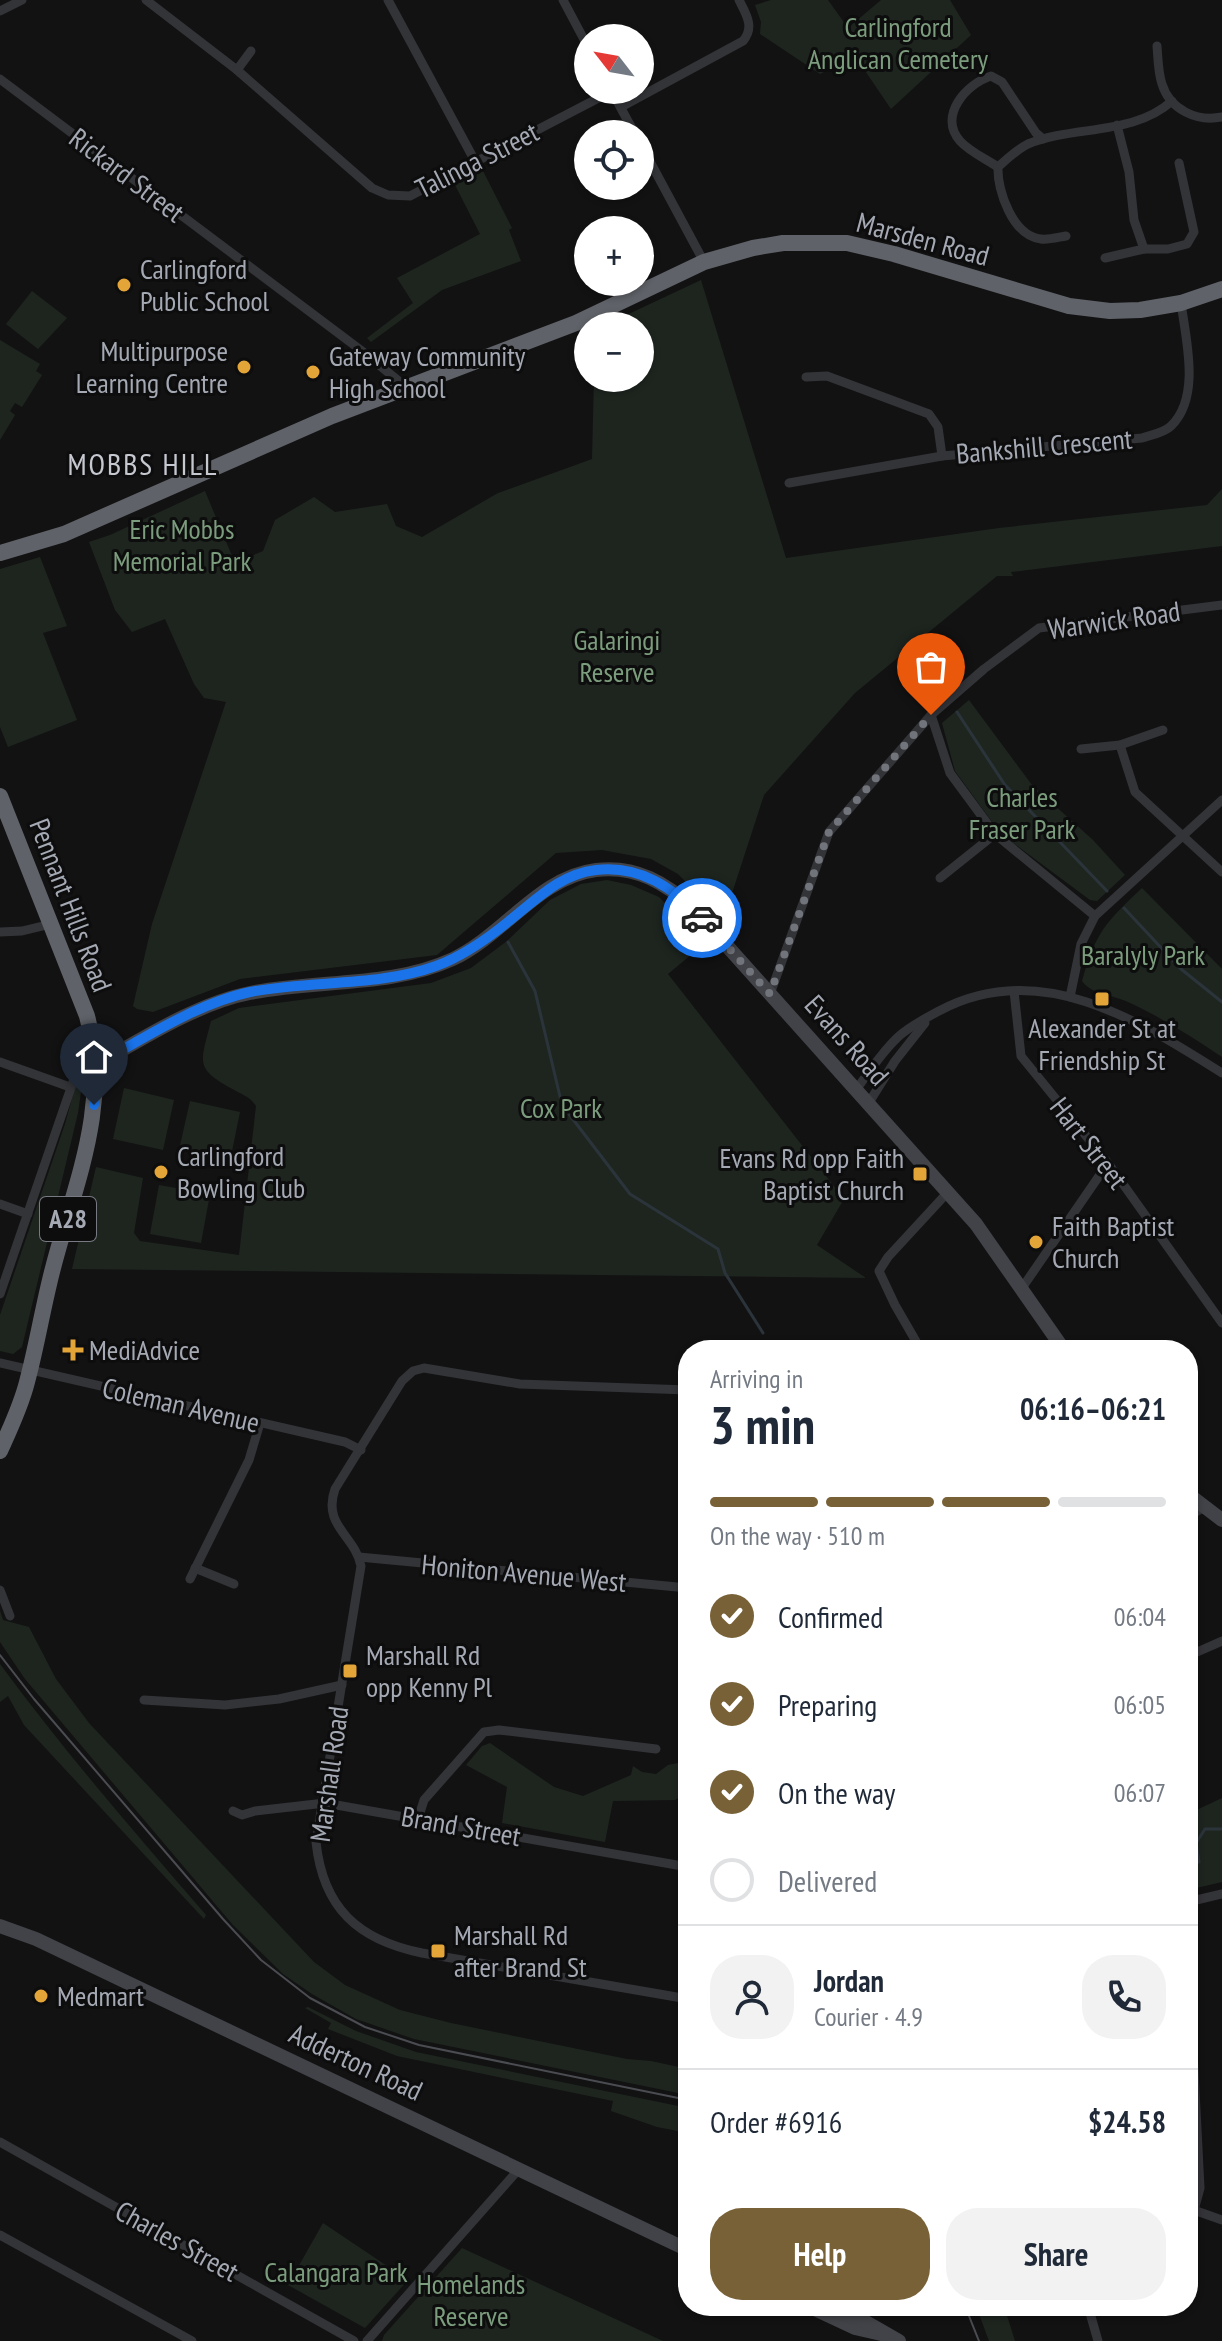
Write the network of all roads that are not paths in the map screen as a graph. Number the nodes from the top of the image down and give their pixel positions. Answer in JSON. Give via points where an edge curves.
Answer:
{"nodes":[{"id":1,"x":22,"y":0,"type":"edge"},
{"id":2,"x":146,"y":0,"type":"edge"},
{"id":3,"x":388,"y":0,"type":"edge"},
{"id":4,"x":563,"y":0,"type":"edge"},
{"id":5,"x":739,"y":0,"type":"edge"},
{"id":6,"x":0,"y":11,"type":"edge"},
{"id":7,"x":576,"y":24,"type":"edge"},
{"id":8,"x":1157,"y":46,"type":"dead end"},
{"id":9,"x":251,"y":51,"type":"dead end"},
{"id":10,"x":237,"y":70,"type":"junction"},
{"id":11,"x":0,"y":79,"type":"edge"},
{"id":12,"x":1172,"y":101,"type":"junction"},
{"id":13,"x":585,"y":104,"type":"edge"},
{"id":14,"x":619,"y":104,"type":"edge"},
{"id":15,"x":621,"y":107,"type":"junction"},
{"id":16,"x":1222,"y":117,"type":"edge"},
{"id":17,"x":628,"y":120,"type":"edge"},
{"id":18,"x":1117,"y":125,"type":"junction"},
{"id":19,"x":1043,"y":139,"type":"junction"},
{"id":20,"x":476,"y":163,"type":"junction"},
{"id":21,"x":1179,"y":163,"type":"dead end"},
{"id":22,"x":998,"y":167,"type":"junction"},
{"id":23,"x":654,"y":169,"type":"edge"},
{"id":24,"x":1066,"y":236,"type":"dead end"},
{"id":25,"x":1144,"y":249,"type":"junction"},
{"id":26,"x":1105,"y":258,"type":"dead end"},
{"id":27,"x":704,"y":262,"type":"junction"},
{"id":28,"x":1222,"y":289,"type":"edge"},
{"id":29,"x":1181,"y":303,"type":"junction"},
{"id":30,"x":806,"y":377,"type":"dead end"},
{"id":31,"x":406,"y":387,"type":"junction"},
{"id":32,"x":942,"y":456,"type":"junction"},
{"id":33,"x":789,"y":483,"type":"dead end"},
{"id":34,"x":83,"y":523,"type":"junction"},
{"id":35,"x":0,"y":543,"type":"edge"},
{"id":36,"x":0,"y":553,"type":"edge"},
{"id":37,"x":1222,"y":605,"type":"edge"},
{"id":38,"x":931,"y":715,"type":"junction"},
{"id":39,"x":1163,"y":730,"type":"dead end"},
{"id":40,"x":1120,"y":745,"type":"junction"},
{"id":41,"x":1081,"y":749,"type":"dead end"},
{"id":42,"x":0,"y":796,"type":"edge"},
{"id":43,"x":1222,"y":800,"type":"edge"},
{"id":44,"x":995,"y":834,"type":"junction"},
{"id":45,"x":1182,"y":838,"type":"junction"},
{"id":46,"x":1222,"y":872,"type":"edge"},
{"id":47,"x":940,"y":878,"type":"dead end"},
{"id":48,"x":1095,"y":916,"type":"junction"},
{"id":49,"x":51,"y":924,"type":"junction"},
{"id":50,"x":0,"y":932,"type":"edge"},
{"id":51,"x":1014,"y":991,"type":"junction"},
{"id":52,"x":770,"y":994,"type":"junction"},
{"id":53,"x":1070,"y":997,"type":"junction"},
{"id":54,"x":933,"y":1014,"type":"junction"},
{"id":55,"x":0,"y":1062,"type":"edge"},
{"id":56,"x":96,"y":1065,"type":"junction"},
{"id":57,"x":1222,"y":1073,"type":"edge"},
{"id":58,"x":70,"y":1087,"type":"junction"},
{"id":59,"x":856,"y":1090,"type":"junction"},
{"id":60,"x":868,"y":1104,"type":"junction"},
{"id":61,"x":1108,"y":1163,"type":"junction"},
{"id":62,"x":948,"y":1192,"type":"junction"},
{"id":63,"x":0,"y":1204,"type":"edge"},
{"id":64,"x":28,"y":1214,"type":"junction"},
{"id":65,"x":1022,"y":1288,"type":"junction"},
{"id":66,"x":0,"y":1294,"type":"edge"},
{"id":67,"x":1222,"y":1323,"type":"edge"},
{"id":68,"x":915,"y":1340,"type":"edge"},
{"id":69,"x":1057,"y":1340,"type":"edge"},
{"id":70,"x":0,"y":1363,"type":"edge"},
{"id":71,"x":30,"y":1371,"type":"junction"},
{"id":72,"x":678,"y":1390,"type":"edge"},
{"id":73,"x":260,"y":1423,"type":"junction"},
{"id":74,"x":361,"y":1450,"type":"junction"},
{"id":75,"x":0,"y":1451,"type":"edge"},
{"id":76,"x":1198,"y":1502,"type":"edge"},
{"id":77,"x":1205,"y":1507,"type":"junction"},
{"id":78,"x":1198,"y":1511,"type":"edge"},
{"id":79,"x":1222,"y":1520,"type":"edge"},
{"id":80,"x":359,"y":1557,"type":"junction"},
{"id":81,"x":195,"y":1568,"type":"junction"},
{"id":82,"x":190,"y":1579,"type":"dead end"},
{"id":83,"x":234,"y":1584,"type":"dead end"},
{"id":84,"x":678,"y":1587,"type":"edge"},
{"id":85,"x":0,"y":1590,"type":"edge"},
{"id":86,"x":10,"y":1616,"type":"dead end"},
{"id":87,"x":1222,"y":1641,"type":"edge"},
{"id":88,"x":1198,"y":1652,"type":"edge"},
{"id":89,"x":342,"y":1685,"type":"junction"},
{"id":90,"x":144,"y":1700,"type":"dead end"},
{"id":91,"x":656,"y":1749,"type":"dead end"},
{"id":92,"x":321,"y":1802,"type":"junction"},
{"id":93,"x":233,"y":1811,"type":"dead end"},
{"id":94,"x":418,"y":1819,"type":"junction"},
{"id":95,"x":678,"y":1865,"type":"edge"},
{"id":96,"x":1222,"y":1894,"type":"edge"},
{"id":97,"x":1198,"y":1900,"type":"edge"},
{"id":98,"x":0,"y":1926,"type":"edge"},
{"id":99,"x":678,"y":1997,"type":"edge"},
{"id":100,"x":0,"y":2142,"type":"edge"},
{"id":101,"x":1198,"y":2149,"type":"edge"},
{"id":102,"x":519,"y":2169,"type":"junction"},
{"id":103,"x":1198,"y":2193,"type":"edge"},
{"id":104,"x":1198,"y":2211,"type":"edge"},
{"id":105,"x":1222,"y":2220,"type":"edge"},
{"id":106,"x":0,"y":2235,"type":"edge"},
{"id":107,"x":678,"y":2245,"type":"edge"},
{"id":108,"x":829,"y":2316,"type":"edge"},
{"id":109,"x":854,"y":2316,"type":"edge"},
{"id":110,"x":1091,"y":2316,"type":"edge"},
{"id":111,"x":892,"y":2338,"type":"edge"},
{"id":112,"x":192,"y":2341,"type":"edge"},
{"id":113,"x":354,"y":2341,"type":"edge"},
{"id":114,"x":367,"y":2341,"type":"edge"},
{"id":115,"x":1098,"y":2341,"type":"edge"}],
"edges":[{"from":1,"to":6,"type":"street"},
{"from":2,"to":10,"type":"street","name":"Talinga Street"},
{"from":3,"to":20,"type":"street"},
{"from":4,"to":7,"type":"street"},
{"from":5,"to":15,"type":"street","via":[[749,22],[743,41]]},
{"from":8,"to":12,"type":"street","via":[[1162,85]]},
{"from":9,"to":10,"type":"street"},
{"from":10,"to":20,"type":"street","name":"Talinga Street","via":[[380,193],[410,196]]},
{"from":11,"to":31,"type":"street","name":"Rickard Street"},
{"from":12,"to":16,"type":"street","via":[[1182,112],[1205,120]]},
{"from":12,"to":18,"type":"street","via":[[1148,116]]},
{"from":13,"to":20,"type":"street","name":"Talinga Street"},
{"from":14,"to":15,"type":"street"},
{"from":15,"to":17,"type":"street"},
{"from":18,"to":19,"type":"street"},
{"from":18,"to":25,"type":"street"},
{"from":19,"to":22,"type":"street","via":[[1016,151]]},
{"from":19,"to":22,"type":"street","via":[[1002,82],[991,76],[977,83],[956,103],[952,123],[961,142]]},
{"from":21,"to":25,"type":"street","via":[[1194,232],[1191,241],[1168,249]]},
{"from":22,"to":24,"type":"street","via":[[999,186],[1024,232],[1042,240]]},
{"from":23,"to":27,"type":"street"},
{"from":25,"to":26,"type":"street"},
{"from":27,"to":29,"type":"highway","name":"Marsden Road","via":[[783,243],[847,243],[1082,308],[1140,310]]},
{"from":27,"to":31,"type":"highway","name":"Marsden Road","via":[[576,323]]},
{"from":28,"to":29,"type":"highway","name":"Marsden Road"},
{"from":29,"to":32,"type":"street","name":"Bankshill Crescent","via":[[1189,387],[1182,412],[1169,429],[1142,438]]},
{"from":30,"to":32,"type":"street","via":[[827,376],[929,414],[938,427]]},
{"from":31,"to":34,"type":"highway","name":"Marsden Road"},
{"from":32,"to":33,"type":"street","name":"Bankshill Crescent"},
{"from":34,"to":35,"type":"highway","name":"Marsden Road"},
{"from":34,"to":36,"type":"highway","name":"Marsden Road"},
{"from":37,"to":38,"type":"street","name":"Warwick Road","via":[[1039,628]]},
{"from":38,"to":44,"type":"street","via":[[950,773]]},
{"from":38,"to":52,"type":"street","name":"Warwick Road","via":[[829,832]]},
{"from":39,"to":40,"type":"street"},
{"from":40,"to":41,"type":"street"},
{"from":40,"to":45,"type":"street","via":[[1135,792]]},
{"from":42,"to":49,"type":"highway","name":"Pennant Hills Road","number":"A28"},
{"from":43,"to":45,"type":"street"},
{"from":44,"to":47,"type":"street"},
{"from":44,"to":48,"type":"street"},
{"from":45,"to":46,"type":"street"},
{"from":45,"to":48,"type":"street"},
{"from":48,"to":53,"type":"street","via":[[1081,944]]},
{"from":49,"to":50,"type":"street"},
{"from":49,"to":56,"type":"highway","name":"Pennant Hills Road","number":"A28","via":[[87,1016]]},
{"from":51,"to":53,"type":"street"},
{"from":51,"to":54,"type":"street","via":[[968,997]]},
{"from":51,"to":61,"type":"street","name":"Hart Street","via":[[1021,1056]]},
{"from":52,"to":56,"type":"street","name":"Evans Road","via":[[669,887],[625,870],[594,870],[554,885],[476,946],[436,966],[233,997]]},
{"from":52,"to":59,"type":"street","name":"Evans Road"},
{"from":53,"to":57,"type":"street","via":[[1118,1013]]},
{"from":54,"to":59,"type":"street","via":[[899,1036]]},
{"from":54,"to":60,"type":"street"},
{"from":55,"to":58,"type":"street"},
{"from":56,"to":58,"type":"street","via":[[77,1075]]},
{"from":56,"to":71,"type":"highway","name":"Pennant Hills Road","number":"A28","via":[[81,1167]]},
{"from":58,"to":64,"type":"street"},
{"from":59,"to":60,"type":"street","name":"Evans Road"},
{"from":60,"to":62,"type":"street","name":"Evans Road"},
{"from":61,"to":65,"type":"street"},
{"from":61,"to":67,"type":"street","name":"Hart Street"},
{"from":62,"to":65,"type":"street","name":"Evans Road"},
{"from":62,"to":68,"type":"street","via":[[879,1271]]},
{"from":63,"to":64,"type":"street"},
{"from":64,"to":66,"type":"street"},
{"from":65,"to":69,"type":"street","name":"Evans Road"},
{"from":70,"to":71,"type":"street","name":"Coleman Avenue"},
{"from":71,"to":73,"type":"street","name":"Coleman Avenue"},
{"from":71,"to":75,"type":"highway","name":"Pennant Hills Road","number":"A28"},
{"from":72,"to":74,"type":"street","via":[[520,1384],[424,1368],[402,1381]]},
{"from":73,"to":74,"type":"street","name":"Coleman Avenue"},
{"from":73,"to":81,"type":"street","via":[[249,1460]]},
{"from":74,"to":80,"type":"street","via":[[335,1489],[331,1508]]},
{"from":76,"to":77,"type":"street"},
{"from":77,"to":78,"type":"street"},
{"from":77,"to":79,"type":"street"},
{"from":80,"to":84,"type":"street","name":"Honiton Avenue West"},
{"from":80,"to":89,"type":"street","name":"Marshall Road"},
{"from":81,"to":82,"type":"street"},
{"from":81,"to":83,"type":"street"},
{"from":85,"to":86,"type":"street"},
{"from":87,"to":88,"type":"street"},
{"from":89,"to":90,"type":"street","via":[[225,1705]]},
{"from":89,"to":92,"type":"street","name":"Marshall Road"},
{"from":91,"to":94,"type":"street","via":[[484,1732],[424,1800]]},
{"from":92,"to":93,"type":"street","name":"Brand Street","via":[[242,1815]]},
{"from":92,"to":94,"type":"street","name":"Brand Street"},
{"from":92,"to":99,"type":"street","name":"Marshall Road","via":[[316,1842],[322,1875],[341,1911],[370,1936],[399,1949]]},
{"from":94,"to":95,"type":"street","name":"Brand Street"},
{"from":96,"to":97,"type":"street"},
{"from":98,"to":102,"type":"street","name":"Adderton Road"},
{"from":100,"to":113,"type":"street","name":"Charles Street"},
{"from":101,"to":103,"type":"street"},
{"from":102,"to":107,"type":"street","name":"Adderton Road"},
{"from":102,"to":114,"type":"street"},
{"from":104,"to":105,"type":"street"},
{"from":106,"to":112,"type":"street"},
{"from":108,"to":111,"type":"street"},
{"from":109,"to":111,"type":"street"},
{"from":110,"to":115,"type":"street"}]}
